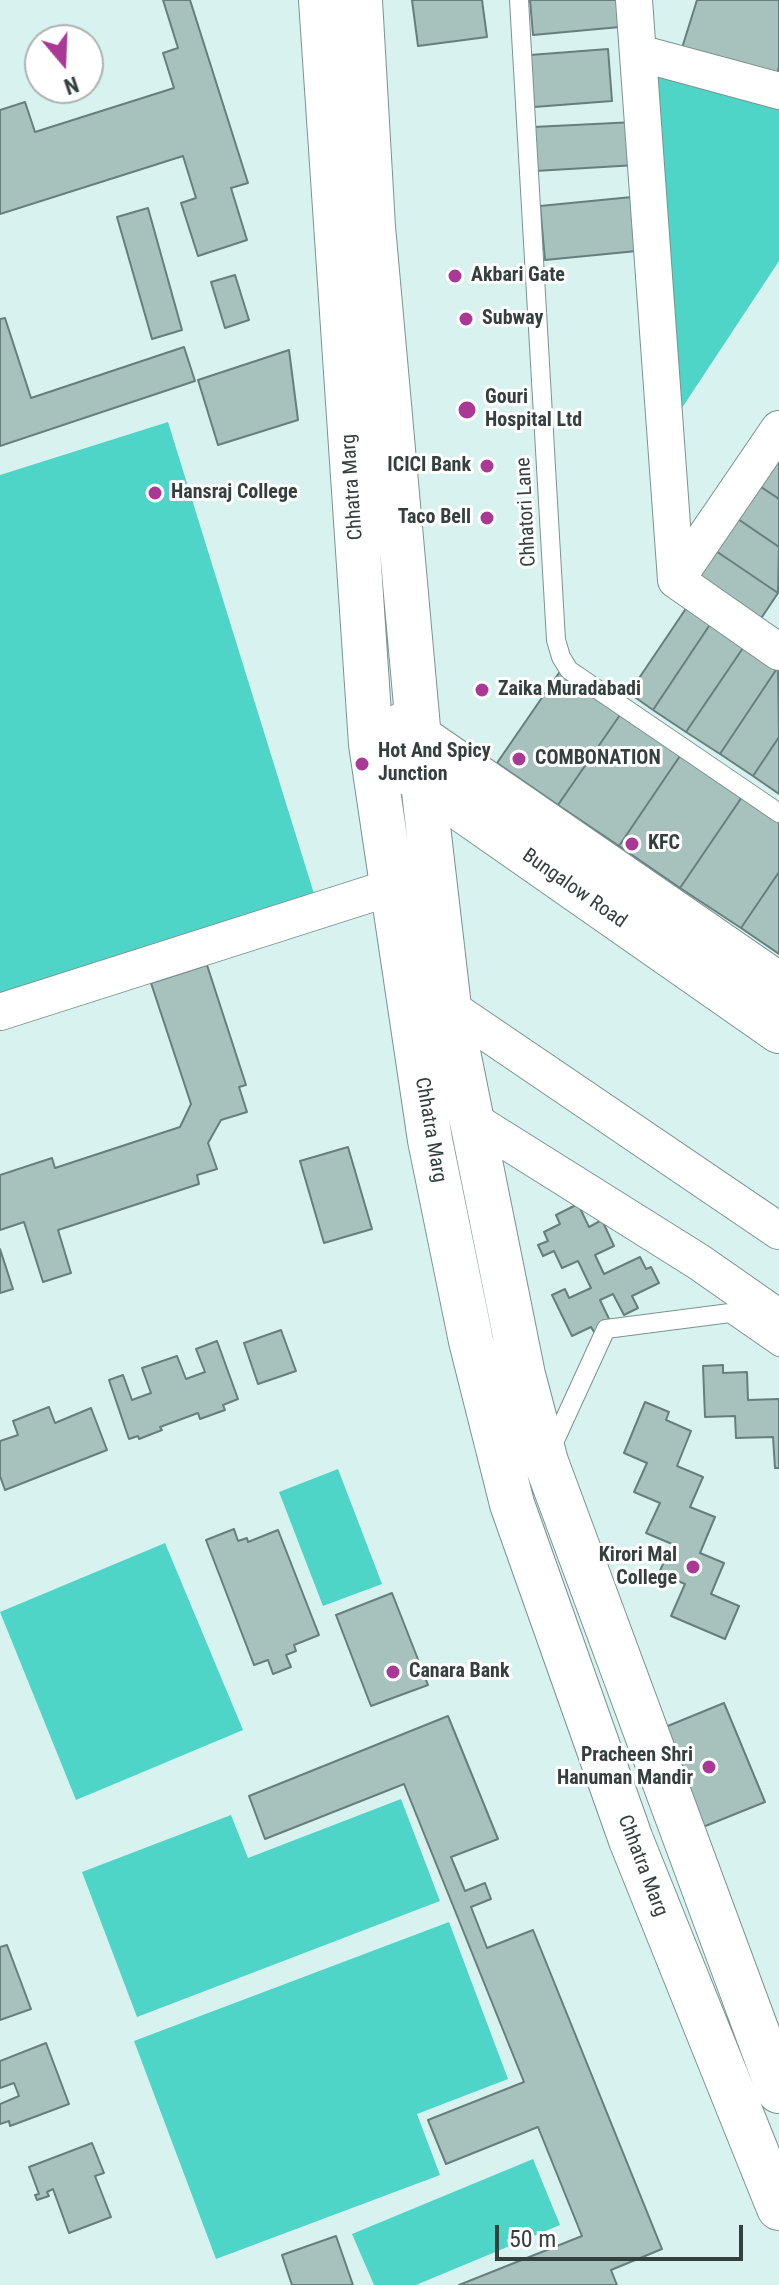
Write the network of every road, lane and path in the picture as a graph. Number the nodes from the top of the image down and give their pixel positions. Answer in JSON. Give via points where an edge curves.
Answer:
{"nodes":[{"id":1,"x":321,"y":0,"type":"edge"},
{"id":2,"x":360,"y":0,"type":"edge"},
{"id":3,"x":519,"y":0,"type":"edge"},
{"id":4,"x":634,"y":0,"type":"edge"},
{"id":5,"x":639,"y":53,"type":"junction"},
{"id":6,"x":779,"y":91,"type":"edge"},
{"id":7,"x":779,"y":429,"type":"edge"},
{"id":8,"x":676,"y":580,"type":"junction"},
{"id":9,"x":774,"y":638,"type":"edge"},
{"id":10,"x":370,"y":725,"type":"junction"},
{"id":11,"x":419,"y":735,"type":"junction"},
{"id":12,"x":423,"y":783,"type":"junction"},
{"id":13,"x":779,"y":813,"type":"edge"},
{"id":14,"x":392,"y":887,"type":"junction"},
{"id":15,"x":779,"y":985,"type":"edge"},
{"id":16,"x":449,"y":1007,"type":"junction"},
{"id":17,"x":0,"y":1012,"type":"edge"},
{"id":18,"x":779,"y":1031,"type":"edge"},
{"id":19,"x":471,"y":1119,"type":"junction"},
{"id":20,"x":779,"y":1231,"type":"edge"},
{"id":21,"x":779,"y":1318,"type":"edge"},
{"id":22,"x":779,"y":1347,"type":"edge"},
{"id":23,"x":546,"y":1462,"type":"junction"},
{"id":24,"x":680,"y":1824,"type":"junction"},
{"id":25,"x":631,"y":1840,"type":"junction"},
{"id":26,"x":779,"y":2091,"type":"edge"},
{"id":27,"x":779,"y":2208,"type":"edge"}],
"edges":[{"from":1,"to":10,"type":"street","name":"Chhatra Marg"},
{"from":2,"to":11,"type":"street","name":"Chhatra Marg","via":[[373,227]]},
{"from":3,"to":13,"type":"lane","name":"Chhatori Lane","via":[[561,657],[569,670]]},
{"from":4,"to":5,"type":"street"},
{"from":5,"to":6,"type":"street"},
{"from":5,"to":8,"type":"street"},
{"from":7,"to":8,"type":"street"},
{"from":8,"to":9,"type":"street"},
{"from":10,"to":11,"type":"street"},
{"from":10,"to":12,"type":"street","name":"Bungalow Road"},
{"from":10,"to":14,"type":"street","name":"Chhatra Marg"},
{"from":11,"to":12,"type":"street","name":"Chhatra Marg"},
{"from":11,"to":15,"type":"street"},
{"from":12,"to":16,"type":"street","name":"Chhatra Marg"},
{"from":12,"to":18,"type":"street","name":"Bungalow Road"},
{"from":14,"to":17,"type":"street"},
{"from":14,"to":25,"type":"street","name":"Chhatra Marg","via":[[430,1140],[481,1385],[512,1504]]},
{"from":16,"to":19,"type":"street","name":"Chhatra Marg"},
{"from":16,"to":20,"type":"street"},
{"from":19,"to":21,"type":"street"},
{"from":19,"to":23,"type":"street","name":"Chhatra Marg"},
{"from":22,"to":23,"type":"lane","via":[[730,1313],[606,1329]]},
{"from":23,"to":24,"type":"street","name":"Chhatra Marg"},
{"from":24,"to":25,"type":"street"},
{"from":24,"to":26,"type":"street","name":"Chhatra Marg"},
{"from":25,"to":27,"type":"street","name":"Chhatra Marg"}]}
